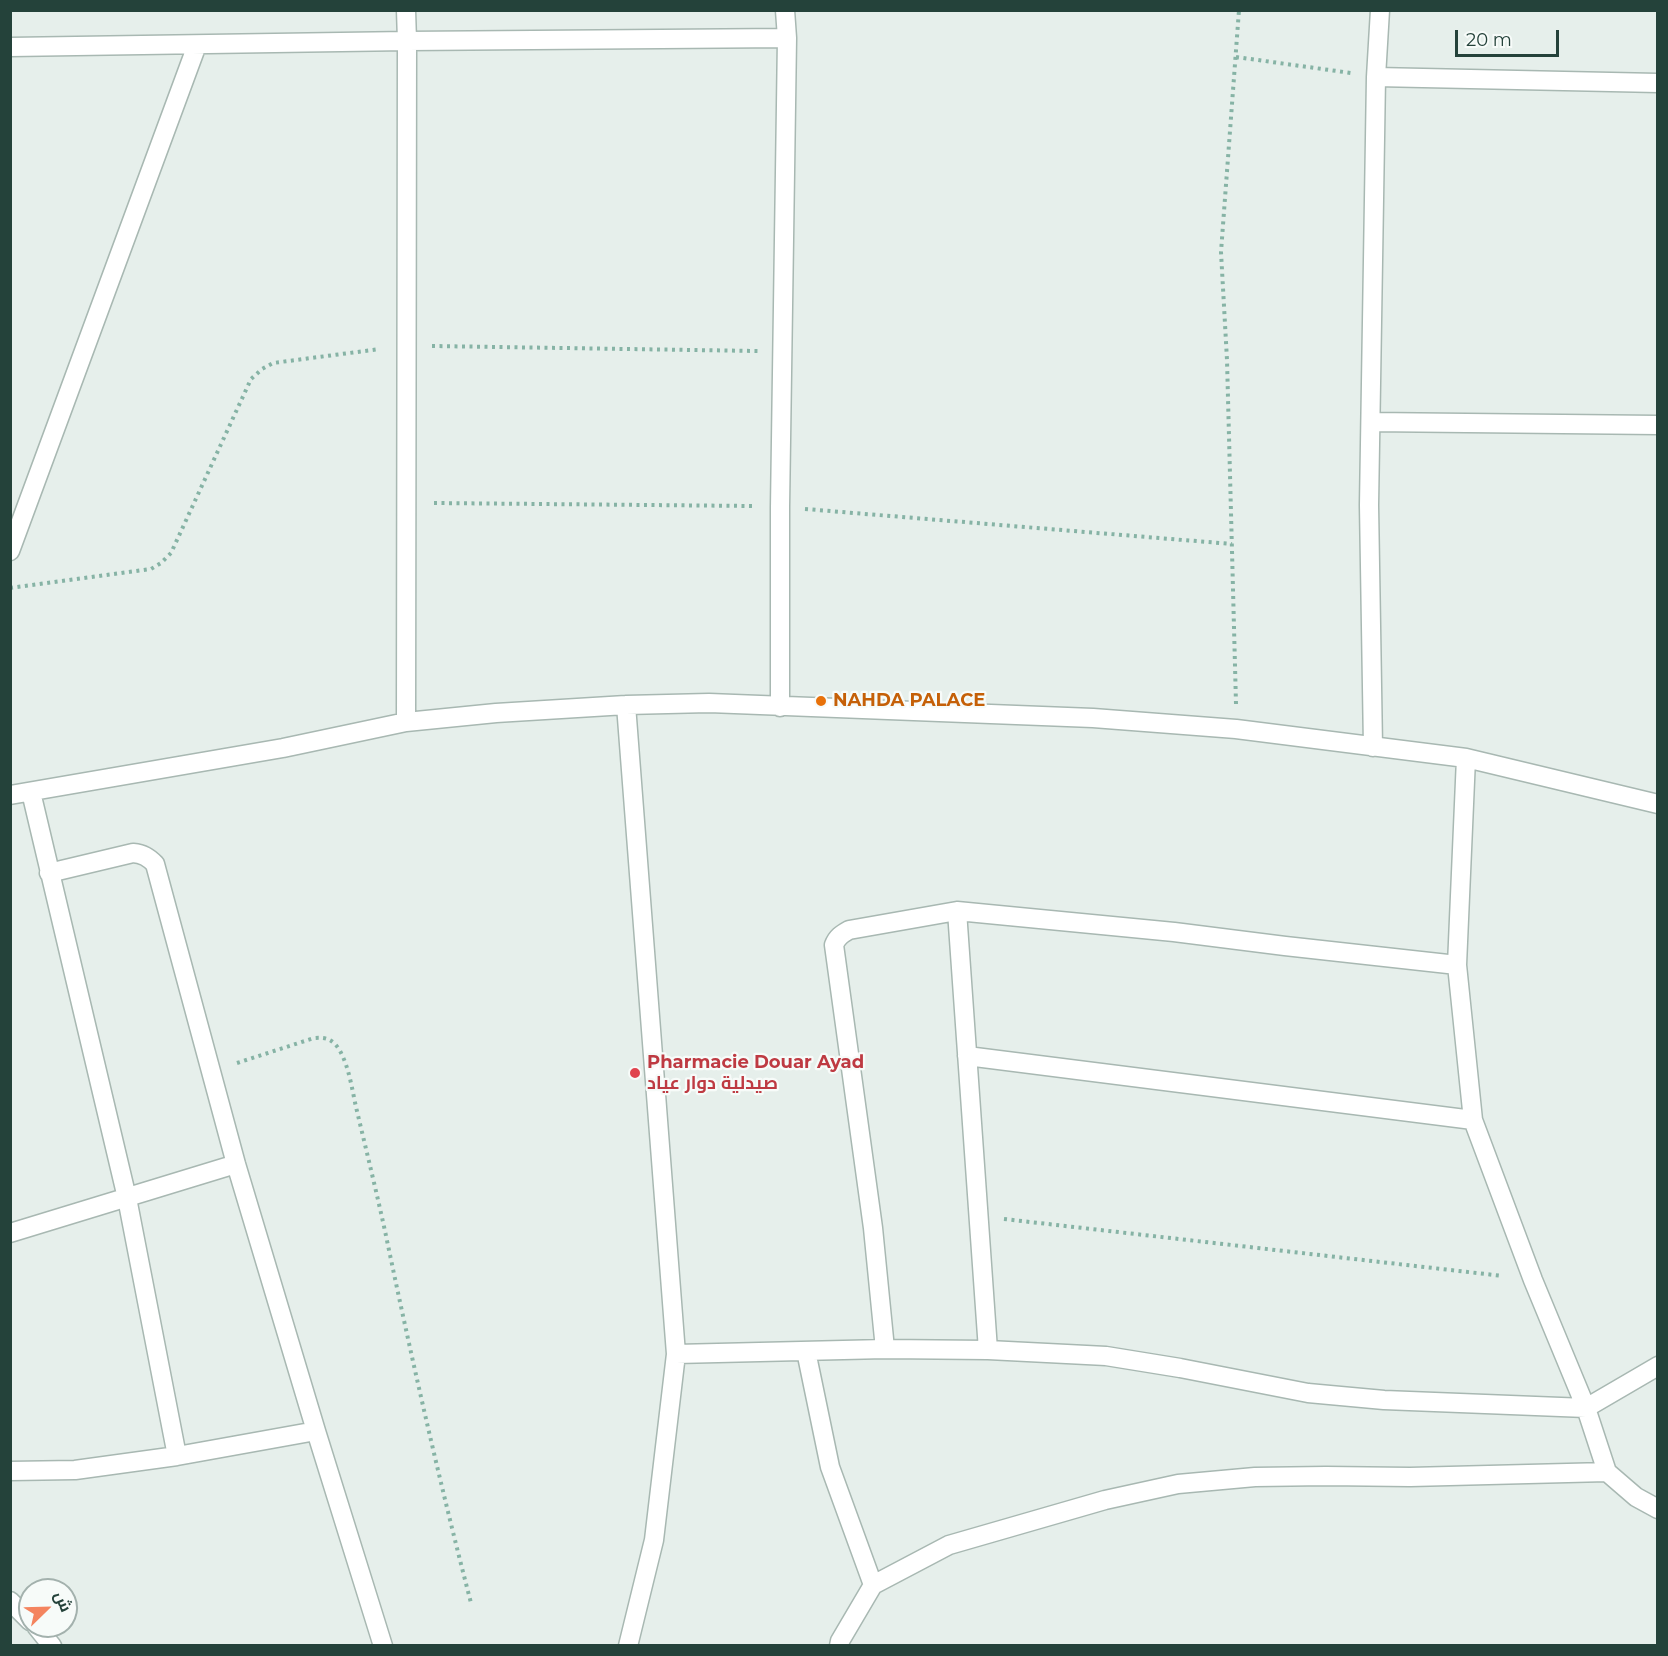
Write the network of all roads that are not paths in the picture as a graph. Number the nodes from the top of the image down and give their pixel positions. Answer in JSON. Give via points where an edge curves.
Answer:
{"nodes":[{"id":1,"x":406,"y":10,"type":"edge"},
{"id":2,"x":785,"y":10,"type":"edge"},
{"id":3,"x":1380,"y":10,"type":"edge"},
{"id":4,"x":787,"y":38,"type":"junction"},
{"id":5,"x":407,"y":41,"type":"junction"},
{"id":6,"x":197,"y":45,"type":"junction"},
{"id":7,"x":10,"y":47,"type":"edge"},
{"id":8,"x":1376,"y":77,"type":"junction"},
{"id":9,"x":1658,"y":83,"type":"edge"},
{"id":10,"x":1371,"y":422,"type":"junction"},
{"id":11,"x":1658,"y":425,"type":"edge"},
{"id":12,"x":10,"y":551,"type":"edge"},
{"id":13,"x":626,"y":705,"type":"junction"},
{"id":14,"x":780,"y":707,"type":"junction"},
{"id":15,"x":406,"y":722,"type":"junction"},
{"id":16,"x":1373,"y":747,"type":"junction"},
{"id":17,"x":1466,"y":758,"type":"junction"},
{"id":18,"x":31,"y":792,"type":"junction"},
{"id":19,"x":10,"y":795,"type":"edge"},
{"id":20,"x":1658,"y":804,"type":"edge"},
{"id":21,"x":49,"y":873,"type":"junction"},
{"id":22,"x":957,"y":911,"type":"junction"},
{"id":23,"x":1457,"y":965,"type":"junction"},
{"id":24,"x":968,"y":1056,"type":"junction"},
{"id":25,"x":1473,"y":1120,"type":"junction"},
{"id":26,"x":236,"y":1164,"type":"junction"},
{"id":27,"x":127,"y":1198,"type":"junction"},
{"id":28,"x":10,"y":1233,"type":"edge"},
{"id":29,"x":885,"y":1349,"type":"junction"},
{"id":30,"x":988,"y":1350,"type":"junction"},
{"id":31,"x":806,"y":1351,"type":"junction"},
{"id":32,"x":676,"y":1354,"type":"junction"},
{"id":33,"x":1658,"y":1366,"type":"edge"},
{"id":34,"x":1586,"y":1408,"type":"junction"},
{"id":35,"x":316,"y":1431,"type":"junction"},
{"id":36,"x":177,"y":1456,"type":"junction"},
{"id":37,"x":10,"y":1472,"type":"edge"},
{"id":38,"x":1607,"y":1472,"type":"junction"},
{"id":39,"x":1658,"y":1509,"type":"edge"},
{"id":40,"x":873,"y":1585,"type":"junction"},
{"id":41,"x":383,"y":1646,"type":"edge"},
{"id":42,"x":628,"y":1646,"type":"edge"},
{"id":43,"x":839,"y":1646,"type":"edge"}],
"edges":[{"from":1,"to":5,"type":"street"},
{"from":2,"to":4,"type":"street"},
{"from":3,"to":8,"type":"street"},
{"from":4,"to":5,"type":"street"},
{"from":4,"to":14,"type":"street"},
{"from":5,"to":6,"type":"street"},
{"from":5,"to":15,"type":"street"},
{"from":6,"to":7,"type":"street"},
{"from":6,"to":12,"type":"street"},
{"from":8,"to":9,"type":"street"},
{"from":8,"to":10,"type":"street"},
{"from":10,"to":11,"type":"street"},
{"from":10,"to":16,"type":"street"},
{"from":13,"to":14,"type":"street","via":[[709,703]]},
{"from":13,"to":15,"type":"street"},
{"from":13,"to":32,"type":"street"},
{"from":14,"to":16,"type":"street","via":[[1093,717],[1236,729]]},
{"from":15,"to":18,"type":"street","via":[[284,748]]},
{"from":16,"to":17,"type":"street"},
{"from":17,"to":20,"type":"street"},
{"from":17,"to":23,"type":"street"},
{"from":18,"to":19,"type":"street"},
{"from":18,"to":21,"type":"street"},
{"from":21,"to":26,"type":"street","via":[[133,853],[148,857],[155,864]]},
{"from":21,"to":27,"type":"street"},
{"from":22,"to":23,"type":"street"},
{"from":22,"to":24,"type":"street"},
{"from":22,"to":29,"type":"street","via":[[849,930],[834,945],[873,1228]]},
{"from":23,"to":25,"type":"street"},
{"from":24,"to":25,"type":"street"},
{"from":24,"to":30,"type":"street"},
{"from":25,"to":34,"type":"street"},
{"from":26,"to":27,"type":"street"},
{"from":26,"to":35,"type":"street"},
{"from":27,"to":28,"type":"street"},
{"from":27,"to":36,"type":"street"},
{"from":29,"to":30,"type":"street"},
{"from":29,"to":31,"type":"street"},
{"from":30,"to":34,"type":"street","via":[[1106,1356],[1308,1393]]},
{"from":31,"to":32,"type":"street"},
{"from":31,"to":40,"type":"street","via":[[830,1467]]},
{"from":32,"to":42,"type":"street","via":[[654,1540]]},
{"from":33,"to":34,"type":"street"},
{"from":34,"to":38,"type":"street"},
{"from":35,"to":36,"type":"street"},
{"from":35,"to":41,"type":"street"},
{"from":36,"to":37,"type":"street","via":[[75,1470]]},
{"from":38,"to":39,"type":"street","via":[[1636,1497]]},
{"from":38,"to":40,"type":"street","via":[[1410,1478],[1255,1477],[1178,1484],[1105,1500],[949,1545]]},
{"from":40,"to":43,"type":"street"}]}
